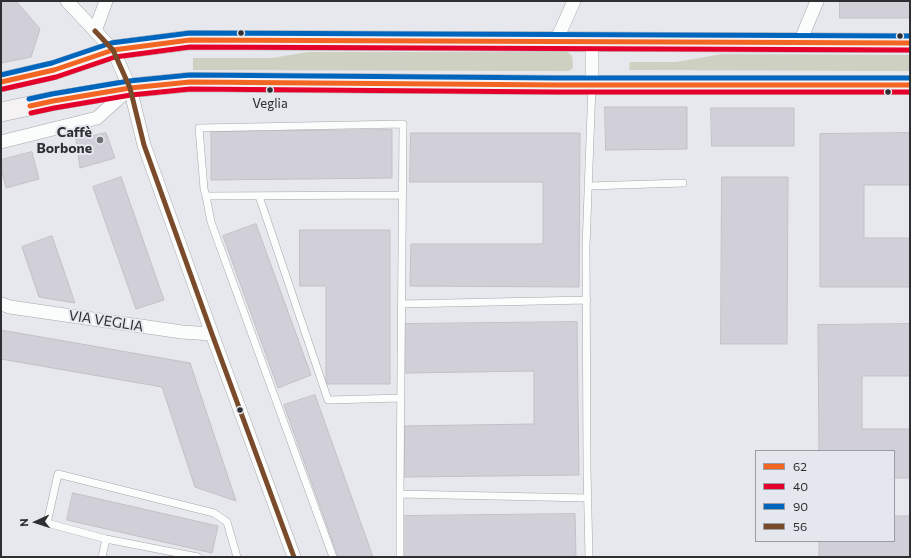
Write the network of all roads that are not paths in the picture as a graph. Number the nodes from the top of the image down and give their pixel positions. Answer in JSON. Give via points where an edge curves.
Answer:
{"nodes":[{"id":1,"x":67,"y":1,"type":"edge"},
{"id":2,"x":106,"y":1,"type":"edge"},
{"id":3,"x":574,"y":1,"type":"edge"},
{"id":4,"x":817,"y":1,"type":"edge"},
{"id":5,"x":95,"y":31,"type":"junction"},
{"id":6,"x":556,"y":41,"type":"junction"},
{"id":7,"x":592,"y":41,"type":"junction"},
{"id":8,"x":800,"y":42,"type":"junction"},
{"id":9,"x":910,"y":43,"type":"edge"},
{"id":10,"x":113,"y":50,"type":"junction"},
{"id":11,"x":1,"y":82,"type":"edge"},
{"id":12,"x":592,"y":84,"type":"junction"},
{"id":13,"x":910,"y":85,"type":"edge"},
{"id":14,"x":130,"y":88,"type":"junction"},
{"id":15,"x":1,"y":112,"type":"edge"},
{"id":16,"x":1,"y":142,"type":"edge"},
{"id":17,"x":682,"y":183,"type":"dead end"},
{"id":18,"x":588,"y":186,"type":"junction"},
{"id":19,"x":402,"y":195,"type":"junction"},
{"id":20,"x":206,"y":196,"type":"junction"},
{"id":21,"x":259,"y":196,"type":"junction"},
{"id":22,"x":587,"y":300,"type":"junction"},
{"id":23,"x":1,"y":304,"type":"edge"},
{"id":24,"x":401,"y":304,"type":"junction"},
{"id":25,"x":212,"y":334,"type":"junction"},
{"id":26,"x":401,"y":398,"type":"junction"},
{"id":27,"x":400,"y":494,"type":"junction"},
{"id":28,"x":588,"y":498,"type":"junction"},
{"id":29,"x":106,"y":539,"type":"junction"},
{"id":30,"x":102,"y":557,"type":"edge"},
{"id":31,"x":198,"y":557,"type":"edge"},
{"id":32,"x":237,"y":557,"type":"edge"},
{"id":33,"x":294,"y":557,"type":"edge"},
{"id":34,"x":333,"y":557,"type":"edge"},
{"id":35,"x":400,"y":557,"type":"edge"},
{"id":36,"x":589,"y":557,"type":"edge"}],
"edges":[{"from":1,"to":5,"type":"street"},
{"from":2,"to":5,"type":"street"},
{"from":3,"to":6,"type":"street"},
{"from":4,"to":8,"type":"street"},
{"from":5,"to":10,"type":"street"},
{"from":6,"to":7,"type":"main road"},
{"from":6,"to":10,"type":"main road","via":[[190,40]]},
{"from":7,"to":8,"type":"main road"},
{"from":7,"to":12,"type":"street"},
{"from":8,"to":9,"type":"main road"},
{"from":10,"to":11,"type":"main road","via":[[54,70]]},
{"from":10,"to":14,"type":"street"},
{"from":12,"to":13,"type":"main road"},
{"from":12,"to":14,"type":"main road","via":[[190,82]]},
{"from":12,"to":18,"type":"lane"},
{"from":14,"to":15,"type":"main road"},
{"from":14,"to":16,"type":"street","via":[[97,118]]},
{"from":14,"to":25,"type":"street","via":[[144,145]]},
{"from":17,"to":18,"type":"lane"},
{"from":18,"to":22,"type":"lane"},
{"from":19,"to":20,"type":"lane","via":[[403,124],[199,128]]},
{"from":19,"to":21,"type":"lane"},
{"from":19,"to":24,"type":"lane"},
{"from":20,"to":21,"type":"lane"},
{"from":20,"to":34,"type":"lane","via":[[211,222]]},
{"from":21,"to":26,"type":"lane","via":[[328,400]]},
{"from":22,"to":24,"type":"lane"},
{"from":22,"to":28,"type":"lane"},
{"from":23,"to":25,"type":"street","name":"VIA VEGLIA","via":[[182,332]]},
{"from":24,"to":26,"type":"lane"},
{"from":25,"to":33,"type":"street"},
{"from":26,"to":27,"type":"lane"},
{"from":27,"to":28,"type":"lane"},
{"from":27,"to":35,"type":"lane"},
{"from":28,"to":36,"type":"lane"},
{"from":29,"to":30,"type":"lane"},
{"from":29,"to":31,"type":"lane"},
{"from":29,"to":32,"type":"lane","via":[[47,523],[58,474],[214,513],[227,522]]}]}
